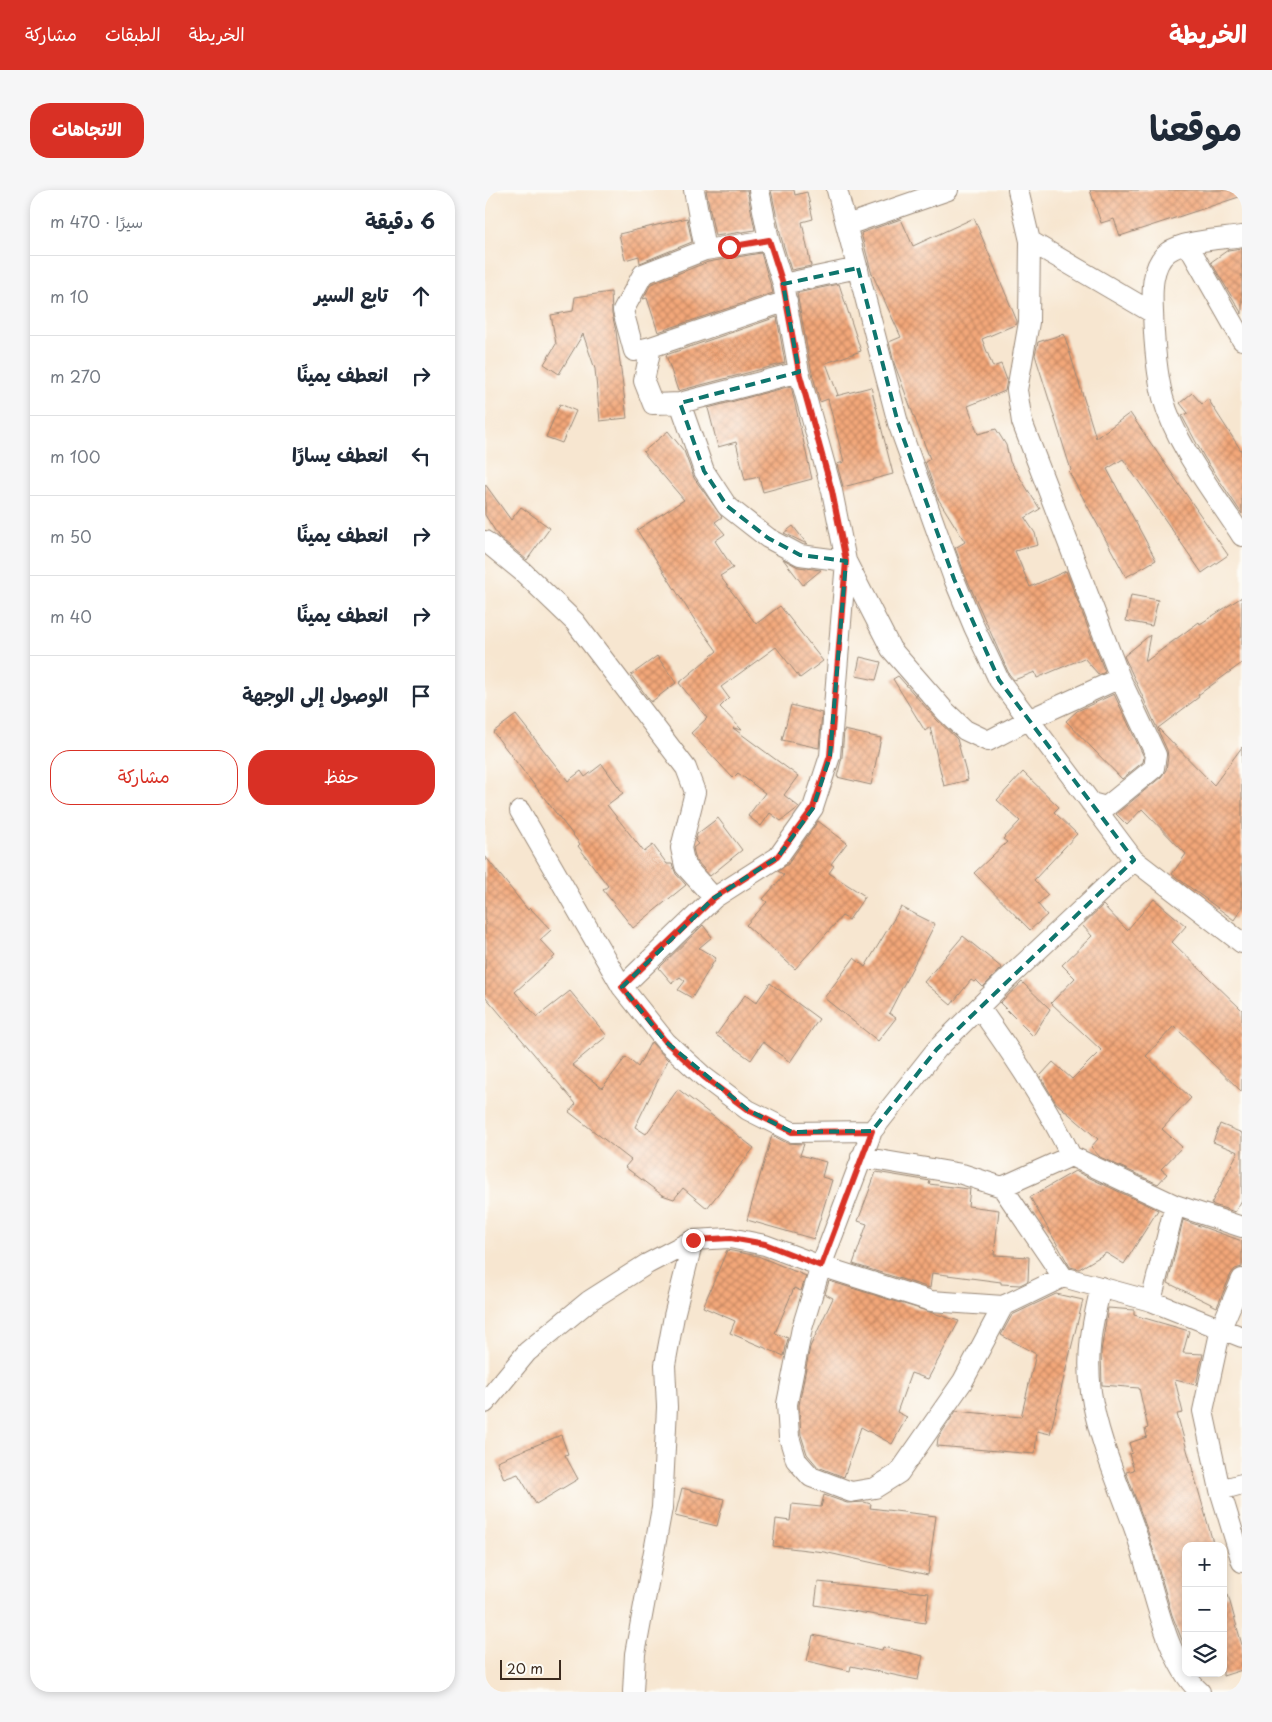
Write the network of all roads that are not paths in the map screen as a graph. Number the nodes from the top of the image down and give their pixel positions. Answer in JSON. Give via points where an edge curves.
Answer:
{"nodes":[{"id":1,"x":694,"y":190,"type":"edge"},
{"id":2,"x":759,"y":190,"type":"edge"},
{"id":3,"x":837,"y":190,"type":"edge"},
{"id":4,"x":948,"y":190,"type":"edge"},
{"id":5,"x":1018,"y":190,"type":"edge"},
{"id":6,"x":847,"y":225,"type":"junction"},
{"id":7,"x":1242,"y":236,"type":"edge"},
{"id":8,"x":769,"y":240,"type":"junction"},
{"id":9,"x":1030,"y":241,"type":"junction"},
{"id":10,"x":1188,"y":245,"type":"junction"},
{"id":11,"x":705,"y":250,"type":"junction"},
{"id":12,"x":857,"y":268,"type":"junction"},
{"id":13,"x":785,"y":293,"type":"junction"},
{"id":14,"x":1153,"y":313,"type":"junction"},
{"id":15,"x":1242,"y":340,"type":"edge"},
{"id":16,"x":651,"y":347,"type":"junction"},
{"id":17,"x":799,"y":372,"type":"junction"},
{"id":18,"x":680,"y":403,"type":"junction"},
{"id":19,"x":1242,"y":536,"type":"edge"},
{"id":20,"x":485,"y":541,"type":"edge"},
{"id":21,"x":846,"y":561,"type":"junction"},
{"id":22,"x":1120,"y":678,"type":"junction"},
{"id":23,"x":1028,"y":720,"type":"junction"},
{"id":24,"x":1091,"y":803,"type":"junction"},
{"id":25,"x":521,"y":811,"type":"dead end"},
{"id":26,"x":1134,"y":860,"type":"junction"},
{"id":27,"x":714,"y":898,"type":"junction"},
{"id":28,"x":1242,"y":943,"type":"edge"},
{"id":29,"x":622,"y":987,"type":"junction"},
{"id":30,"x":979,"y":1007,"type":"junction"},
{"id":31,"x":872,"y":1131,"type":"junction"},
{"id":32,"x":1071,"y":1156,"type":"junction"},
{"id":33,"x":861,"y":1157,"type":"junction"},
{"id":34,"x":1002,"y":1187,"type":"junction"},
{"id":35,"x":1175,"y":1205,"type":"junction"},
{"id":36,"x":1242,"y":1227,"type":"edge"},
{"id":37,"x":693,"y":1240,"type":"junction"},
{"id":38,"x":821,"y":1266,"type":"junction"},
{"id":39,"x":1063,"y":1277,"type":"junction"},
{"id":40,"x":1242,"y":1279,"type":"edge"},
{"id":41,"x":1101,"y":1287,"type":"junction"},
{"id":42,"x":1151,"y":1301,"type":"junction"},
{"id":43,"x":1003,"y":1306,"type":"junction"},
{"id":44,"x":1221,"y":1328,"type":"junction"},
{"id":45,"x":1242,"y":1337,"type":"edge"},
{"id":46,"x":485,"y":1403,"type":"edge"},
{"id":47,"x":1242,"y":1484,"type":"edge"},
{"id":48,"x":1220,"y":1490,"type":"junction"},
{"id":49,"x":1242,"y":1562,"type":"edge"},
{"id":50,"x":633,"y":1692,"type":"edge"},
{"id":51,"x":1200,"y":1692,"type":"edge"}],
"edges":[{"from":1,"to":11,"type":"street"},
{"from":2,"to":8,"type":"street"},
{"from":3,"to":6,"type":"street"},
{"from":4,"to":6,"type":"street"},
{"from":5,"to":9,"type":"street"},
{"from":6,"to":12,"type":"street"},
{"from":7,"to":10,"type":"street"},
{"from":8,"to":11,"type":"street"},
{"from":8,"to":13,"type":"street"},
{"from":9,"to":14,"type":"street"},
{"from":9,"to":22,"type":"street","via":[[1029,322],[1017,390],[1022,422]]},
{"from":10,"to":14,"type":"street","via":[[1170,250],[1161,258],[1152,285]]},
{"from":10,"to":15,"type":"street"},
{"from":11,"to":16,"type":"street","via":[[643,274],[625,306],[626,325],[634,351]]},
{"from":12,"to":13,"type":"street"},
{"from":12,"to":23,"type":"street","via":[[898,424],[954,579],[999,680]]},
{"from":13,"to":16,"type":"street"},
{"from":13,"to":17,"type":"street"},
{"from":14,"to":19,"type":"street","via":[[1163,398],[1181,442]]},
{"from":16,"to":18,"type":"street","via":[[644,381],[653,404]]},
{"from":17,"to":18,"type":"street"},
{"from":17,"to":21,"type":"street","via":[[832,491]]},
{"from":18,"to":21,"type":"street","via":[[704,471],[727,506],[768,538],[800,556]]},
{"from":20,"to":27,"type":"street","via":[[575,622],[686,768],[695,792],[681,848],[685,866]]},
{"from":21,"to":23,"type":"street","via":[[891,648],[965,730],[988,741]]},
{"from":21,"to":27,"type":"street","via":[[830,756],[813,808],[777,857]]},
{"from":22,"to":23,"type":"street"},
{"from":22,"to":24,"type":"street","via":[[1151,742],[1156,762],[1144,777],[1106,807]]},
{"from":23,"to":24,"type":"street"},
{"from":24,"to":26,"type":"street"},
{"from":25,"to":29,"type":"street"},
{"from":26,"to":28,"type":"street"},
{"from":26,"to":30,"type":"street"},
{"from":27,"to":29,"type":"street"},
{"from":29,"to":31,"type":"street","via":[[666,1042],[704,1077],[748,1110],[792,1132]]},
{"from":30,"to":31,"type":"street","via":[[937,1049]]},
{"from":30,"to":32,"type":"street","via":[[1022,1066]]},
{"from":31,"to":33,"type":"street"},
{"from":32,"to":34,"type":"street"},
{"from":32,"to":35,"type":"street"},
{"from":33,"to":34,"type":"street","via":[[962,1174]]},
{"from":33,"to":38,"type":"street"},
{"from":34,"to":39,"type":"street"},
{"from":35,"to":36,"type":"street"},
{"from":35,"to":42,"type":"street"},
{"from":37,"to":38,"type":"street","via":[[731,1238],[765,1244]]},
{"from":37,"to":46,"type":"street","via":[[647,1264],[589,1301],[527,1352]]},
{"from":37,"to":50,"type":"street","via":[[665,1365],[667,1407],[662,1508],[635,1654]]},
{"from":38,"to":43,"type":"street","via":[[931,1301]]},
{"from":38,"to":43,"type":"street","via":[[803,1328],[787,1404],[789,1436],[796,1460],[811,1478],[851,1492],[875,1488],[899,1473],[963,1381]]},
{"from":39,"to":41,"type":"street"},
{"from":39,"to":43,"type":"street"},
{"from":40,"to":44,"type":"street"},
{"from":41,"to":42,"type":"street"},
{"from":41,"to":51,"type":"street","via":[[1088,1354],[1091,1394],[1105,1447],[1138,1537],[1162,1619],[1180,1666],[1189,1682]]},
{"from":42,"to":44,"type":"street"},
{"from":44,"to":45,"type":"street"},
{"from":44,"to":48,"type":"street","via":[[1203,1412]]},
{"from":47,"to":48,"type":"street"},
{"from":48,"to":49,"type":"street"}]}
